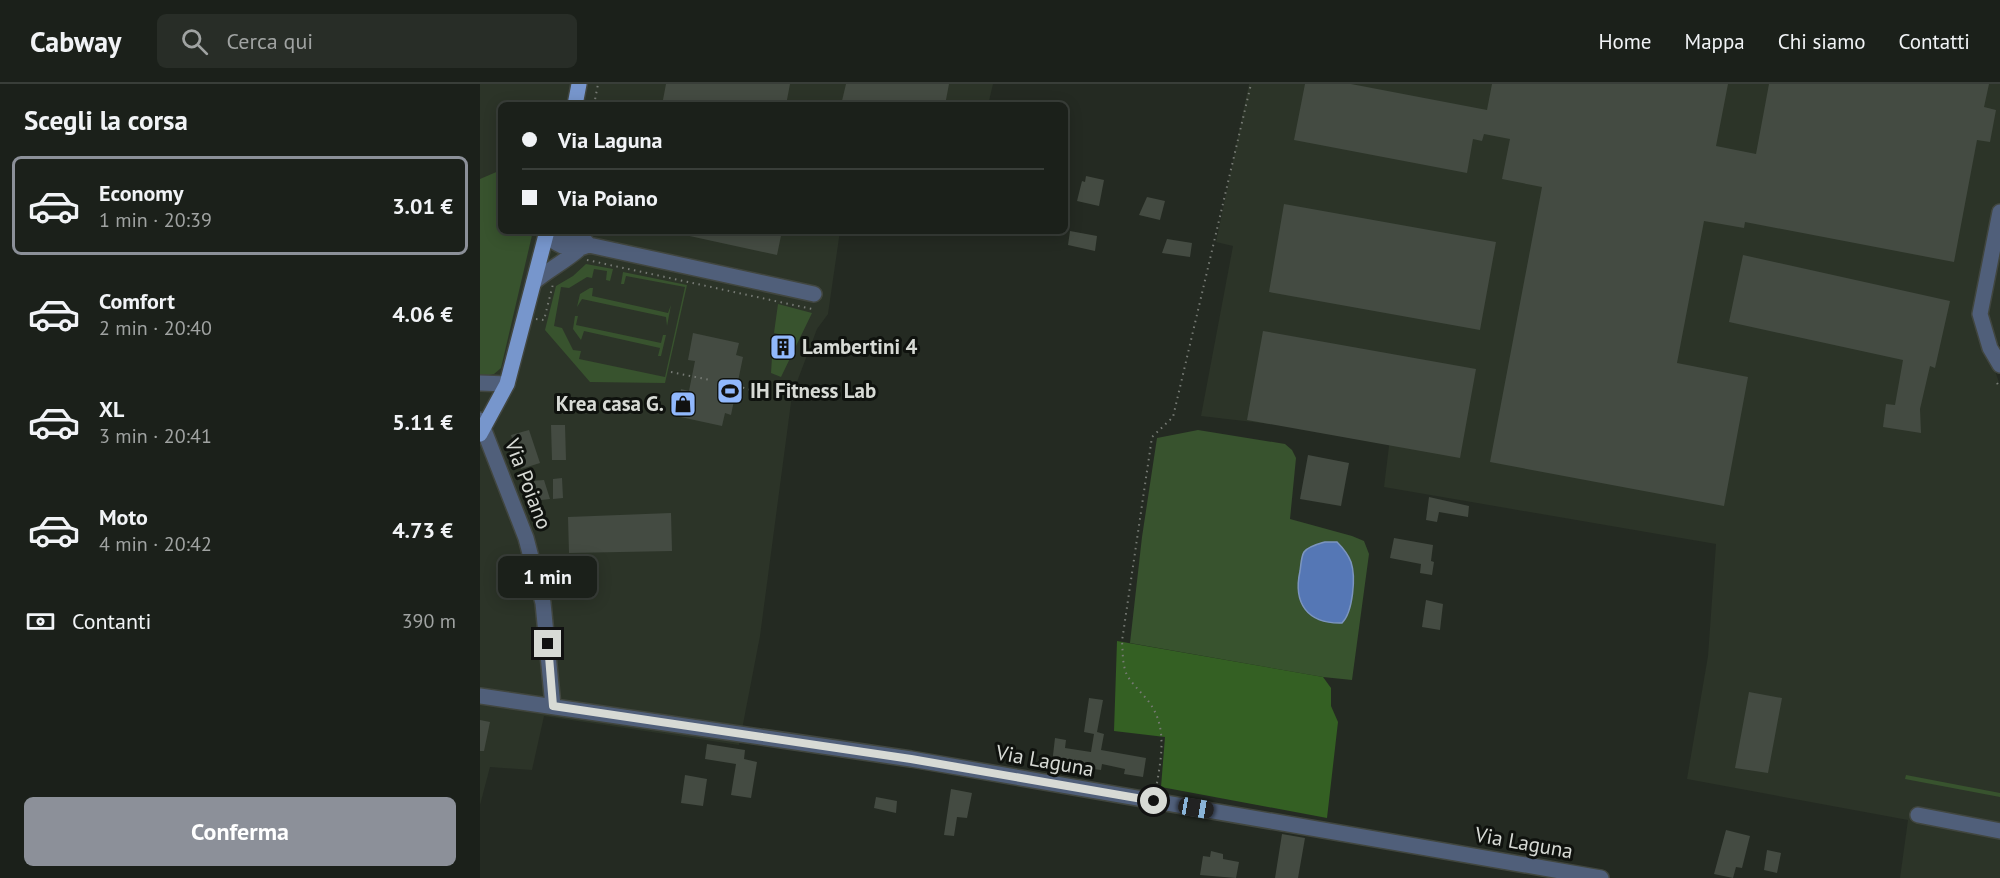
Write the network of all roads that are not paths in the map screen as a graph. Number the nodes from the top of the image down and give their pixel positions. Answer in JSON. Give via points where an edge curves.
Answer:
{"nodes":[{"id":1,"x":579,"y":84,"type":"edge"},
{"id":2,"x":576,"y":102,"type":"edge"},
{"id":3,"x":2000,"y":212,"type":"edge"},
{"id":4,"x":547,"y":234,"type":"edge"},
{"id":5,"x":582,"y":240,"type":"edge"},
{"id":6,"x":534,"y":282,"type":"junction"},
{"id":7,"x":813,"y":301,"type":"road end"},
{"id":8,"x":2000,"y":365,"type":"edge"},
{"id":9,"x":480,"y":383,"type":"edge"},
{"id":10,"x":507,"y":384,"type":"junction"},
{"id":11,"x":481,"y":428,"type":"edge"},
{"id":12,"x":480,"y":696,"type":"edge"},
{"id":13,"x":553,"y":706,"type":"junction"},
{"id":14,"x":1918,"y":815,"type":"dead end"},
{"id":15,"x":2000,"y":831,"type":"edge"},
{"id":16,"x":1601,"y":878,"type":"edge"}],
"edges":[{"from":1,"to":2,"type":"main road"},
{"from":3,"to":8,"type":"street","via":[[1980,314],[1990,348]]},
{"from":4,"to":5,"type":"street","via":[[567,249]]},
{"from":4,"to":6,"type":"main road"},
{"from":5,"to":6,"type":"street","via":[[565,262]]},
{"from":5,"to":7,"type":"street"},
{"from":6,"to":10,"type":"main road"},
{"from":9,"to":10,"type":"street"},
{"from":10,"to":11,"type":"main road"},
{"from":11,"to":13,"type":"street","name":"Via Poiano","via":[[526,538],[540,592]]},
{"from":12,"to":13,"type":"street","name":"Via Laguna"},
{"from":13,"to":16,"type":"street","name":"Via Laguna","via":[[911,759]]},
{"from":14,"to":15,"type":"street"}]}
